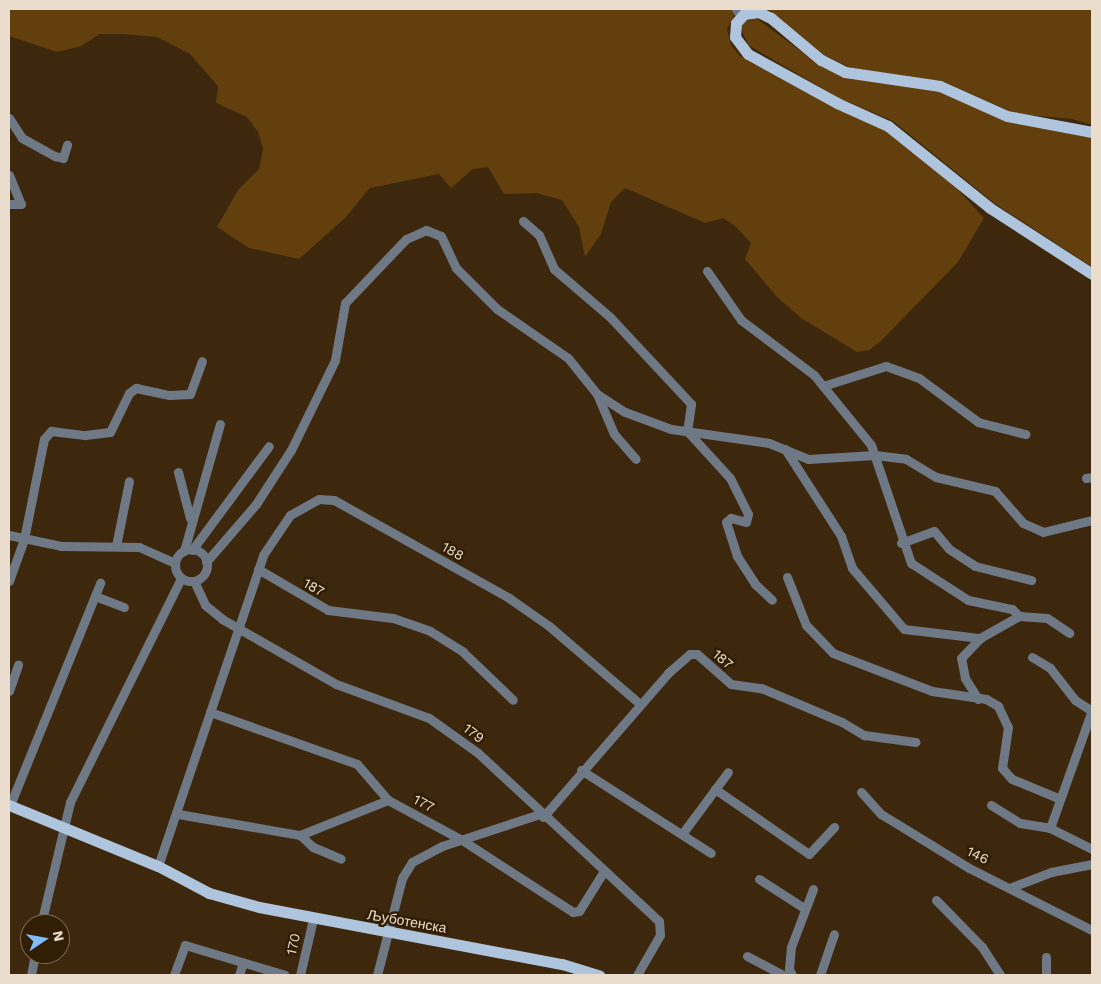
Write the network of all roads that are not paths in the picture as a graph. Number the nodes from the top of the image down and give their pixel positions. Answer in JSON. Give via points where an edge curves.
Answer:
{"nodes":[{"id":1,"x":738,"y":12,"type":"edge"},
{"id":2,"x":9,"y":118,"type":"edge"},
{"id":3,"x":1092,"y":132,"type":"edge"},
{"id":4,"x":67,"y":145,"type":"dead end"},
{"id":5,"x":9,"y":175,"type":"edge"},
{"id":6,"x":9,"y":204,"type":"edge"},
{"id":7,"x":523,"y":221,"type":"dead end"},
{"id":8,"x":708,"y":271,"type":"dead end"},
{"id":9,"x":1092,"y":274,"type":"edge"},
{"id":10,"x":202,"y":361,"type":"dead end"},
{"id":11,"x":823,"y":386,"type":"junction"},
{"id":12,"x":597,"y":394,"type":"junction"},
{"id":13,"x":220,"y":424,"type":"dead end"},
{"id":14,"x":687,"y":431,"type":"junction"},
{"id":15,"x":1025,"y":434,"type":"dead end"},
{"id":16,"x":269,"y":446,"type":"dead end"},
{"id":17,"x":785,"y":449,"type":"junction"},
{"id":18,"x":875,"y":455,"type":"junction"},
{"id":19,"x":636,"y":459,"type":"dead end"},
{"id":20,"x":178,"y":472,"type":"dead end"},
{"id":21,"x":129,"y":480,"type":"dead end"},
{"id":22,"x":190,"y":518,"type":"junction"},
{"id":23,"x":1092,"y":520,"type":"edge"},
{"id":24,"x":9,"y":535,"type":"edge"},
{"id":25,"x":24,"y":539,"type":"junction"},
{"id":26,"x":901,"y":543,"type":"junction"},
{"id":27,"x":116,"y":546,"type":"junction"},
{"id":28,"x":188,"y":550,"type":"junction"},
{"id":29,"x":206,"y":562,"type":"junction"},
{"id":30,"x":175,"y":563,"type":"junction"},
{"id":31,"x":258,"y":569,"type":"junction"},
{"id":32,"x":787,"y":577,"type":"dead end"},
{"id":33,"x":181,"y":578,"type":"junction"},
{"id":34,"x":9,"y":580,"type":"edge"},
{"id":35,"x":1031,"y":580,"type":"dead end"},
{"id":36,"x":194,"y":581,"type":"junction"},
{"id":37,"x":100,"y":583,"type":"dead end"},
{"id":38,"x":95,"y":596,"type":"junction"},
{"id":39,"x":772,"y":600,"type":"dead end"},
{"id":40,"x":124,"y":607,"type":"dead end"},
{"id":41,"x":1020,"y":616,"type":"junction"},
{"id":42,"x":240,"y":628,"type":"junction"},
{"id":43,"x":1069,"y":633,"type":"dead end"},
{"id":44,"x":980,"y":638,"type":"junction"},
{"id":45,"x":1032,"y":657,"type":"dead end"},
{"id":46,"x":18,"y":665,"type":"dead end"},
{"id":47,"x":9,"y":691,"type":"edge"},
{"id":48,"x":978,"y":699,"type":"junction"},
{"id":49,"x":513,"y":700,"type":"dead end"},
{"id":50,"x":640,"y":704,"type":"junction"},
{"id":51,"x":1092,"y":711,"type":"edge"},
{"id":52,"x":210,"y":712,"type":"junction"},
{"id":53,"x":916,"y":742,"type":"dead end"},
{"id":54,"x":581,"y":770,"type":"junction"},
{"id":55,"x":728,"y":772,"type":"dead end"},
{"id":56,"x":714,"y":789,"type":"junction"},
{"id":57,"x":861,"y":792,"type":"dead end"},
{"id":58,"x":1058,"y":798,"type":"junction"},
{"id":59,"x":388,"y":800,"type":"junction"},
{"id":60,"x":9,"y":805,"type":"edge"},
{"id":61,"x":991,"y":805,"type":"dead end"},
{"id":62,"x":178,"y":814,"type":"junction"},
{"id":63,"x":541,"y":815,"type":"junction"},
{"id":64,"x":834,"y":828,"type":"dead end"},
{"id":65,"x":1050,"y":828,"type":"junction"},
{"id":66,"x":64,"y":830,"type":"junction"},
{"id":67,"x":682,"y":834,"type":"junction"},
{"id":68,"x":300,"y":835,"type":"junction"},
{"id":69,"x":462,"y":840,"type":"junction"},
{"id":70,"x":1092,"y":848,"type":"edge"},
{"id":71,"x":711,"y":853,"type":"dead end"},
{"id":72,"x":341,"y":859,"type":"dead end"},
{"id":73,"x":1092,"y":864,"type":"edge"},
{"id":74,"x":158,"y":866,"type":"junction"},
{"id":75,"x":604,"y":871,"type":"junction"},
{"id":76,"x":759,"y":879,"type":"dead end"},
{"id":77,"x":1012,"y":887,"type":"junction"},
{"id":78,"x":813,"y":889,"type":"dead end"},
{"id":79,"x":936,"y":900,"type":"dead end"},
{"id":80,"x":804,"y":908,"type":"junction"},
{"id":81,"x":43,"y":914,"type":"edge"},
{"id":82,"x":313,"y":919,"type":"junction"},
{"id":83,"x":1092,"y":930,"type":"edge"},
{"id":84,"x":386,"y":932,"type":"junction"},
{"id":85,"x":834,"y":934,"type":"dead end"},
{"id":86,"x":747,"y":956,"type":"dead end"},
{"id":87,"x":1046,"y":957,"type":"dead end"},
{"id":88,"x":243,"y":963,"type":"junction"},
{"id":89,"x":174,"y":975,"type":"edge"},
{"id":90,"x":240,"y":975,"type":"edge"},
{"id":91,"x":285,"y":975,"type":"edge"},
{"id":92,"x":300,"y":975,"type":"edge"},
{"id":93,"x":377,"y":975,"type":"edge"},
{"id":94,"x":599,"y":975,"type":"edge"},
{"id":95,"x":637,"y":975,"type":"edge"},
{"id":96,"x":782,"y":975,"type":"edge"},
{"id":97,"x":792,"y":975,"type":"edge"},
{"id":98,"x":820,"y":975,"type":"edge"},
{"id":99,"x":1000,"y":975,"type":"edge"},
{"id":100,"x":1046,"y":975,"type":"edge"}],
"edges":[{"from":1,"to":3,"type":"main road","via":[[755,12],[771,18],[821,60],[845,72],[940,86],[1007,116]]},
{"from":1,"to":9,"type":"main road","via":[[735,37],[748,54],[837,103],[888,126],[990,208]]},
{"from":2,"to":4,"type":"street","via":[[22,138],[55,156],[63,158]]},
{"from":5,"to":6,"type":"street","via":[[21,204]]},
{"from":7,"to":14,"type":"street","via":[[539,235],[554,269],[610,316],[691,404]]},
{"from":8,"to":11,"type":"street","via":[[751,330],[801,364]]},
{"from":10,"to":25,"type":"street","via":[[190,394],[169,395],[136,388],[129,393],[110,432],[85,435],[51,431],[44,439]]},
{"from":11,"to":15,"type":"street","via":[[886,366],[919,378],[978,422]]},
{"from":11,"to":18,"type":"street"},
{"from":12,"to":14,"type":"street","via":[[656,425]]},
{"from":12,"to":19,"type":"street","via":[[614,434]]},
{"from":12,"to":29,"type":"street","via":[[574,363],[508,318],[462,276],[441,236],[420,230],[368,275],[345,303],[335,360],[291,450],[256,504]]},
{"from":13,"to":22,"type":"street"},
{"from":14,"to":17,"type":"street","via":[[742,437]]},
{"from":14,"to":39,"type":"street","via":[[730,478],[748,514],[746,522],[728,518],[728,531],[755,584]]},
{"from":16,"to":28,"type":"street"},
{"from":17,"to":18,"type":"street","via":[[816,460]]},
{"from":17,"to":44,"type":"street","via":[[840,536],[852,568],[904,629]]},
{"from":18,"to":23,"type":"street","via":[[906,459],[936,477],[995,491],[1023,523],[1043,532]]},
{"from":18,"to":26,"type":"street"},
{"from":20,"to":22,"type":"street"},
{"from":21,"to":27,"type":"street"},
{"from":22,"to":28,"type":"street"},
{"from":24,"to":25,"type":"street"},
{"from":25,"to":27,"type":"street","via":[[61,546]]},
{"from":25,"to":34,"type":"street"},
{"from":26,"to":35,"type":"street","via":[[934,531],[949,549],[975,566]]},
{"from":26,"to":41,"type":"street","via":[[906,556],[919,571],[968,600],[1012,609]]},
{"from":27,"to":30,"type":"street","via":[[157,552]]},
{"from":28,"to":29,"type":"street","via":[[201,553]]},
{"from":28,"to":30,"type":"street"},
{"from":29,"to":36,"type":"street","via":[[204,574]]},
{"from":30,"to":33,"type":"street"},
{"from":31,"to":42,"type":"street","name":"188"},
{"from":31,"to":49,"type":"street","name":"187","via":[[328,610],[385,617],[430,631],[463,652]]},
{"from":31,"to":50,"type":"street","name":"188","via":[[274,534],[290,515],[319,499],[334,500],[509,598],[549,626]]},
{"from":32,"to":48,"type":"street","via":[[806,625],[833,653],[932,691]]},
{"from":33,"to":36,"type":"street"},
{"from":33,"to":66,"type":"street","via":[[70,802]]},
{"from":36,"to":42,"type":"street","name":"179","via":[[205,605]]},
{"from":37,"to":38,"type":"street"},
{"from":38,"to":40,"type":"street"},
{"from":38,"to":60,"type":"street"},
{"from":41,"to":43,"type":"street","via":[[1047,618]]},
{"from":41,"to":44,"type":"street"},
{"from":42,"to":52,"type":"street","name":"188"},
{"from":42,"to":63,"type":"street","name":"179","via":[[336,684],[412,711],[445,728],[478,753]]},
{"from":44,"to":48,"type":"street","via":[[961,658],[965,678]]},
{"from":45,"to":51,"type":"street","via":[[1050,668],[1075,700]]},
{"from":46,"to":47,"type":"street"},
{"from":48,"to":58,"type":"street","via":[[998,706],[1005,715],[1008,727],[1002,768],[1012,779]]},
{"from":50,"to":53,"type":"street","name":"187","via":[[668,673],[693,654],[731,684],[761,688],[842,722],[864,735]]},
{"from":50,"to":54,"type":"street","name":"187"},
{"from":51,"to":58,"type":"street"},
{"from":52,"to":59,"type":"street","name":"177","via":[[345,758],[356,764]]},
{"from":52,"to":62,"type":"street","name":"188"},
{"from":54,"to":63,"type":"street","name":"187"},
{"from":54,"to":67,"type":"street"},
{"from":55,"to":56,"type":"street"},
{"from":56,"to":64,"type":"street","via":[[810,854]]},
{"from":56,"to":67,"type":"street"},
{"from":57,"to":77,"type":"street","name":"146","via":[[881,814],[969,868]]},
{"from":58,"to":65,"type":"street"},
{"from":59,"to":68,"type":"street"},
{"from":59,"to":69,"type":"street","name":"177"},
{"from":60,"to":66,"type":"main road","name":"Љуботенска"},
{"from":61,"to":65,"type":"street","via":[[1020,824]]},
{"from":62,"to":68,"type":"street"},
{"from":62,"to":74,"type":"street","name":"188"},
{"from":63,"to":69,"type":"street"},
{"from":63,"to":75,"type":"street","name":"179"},
{"from":65,"to":70,"type":"street"},
{"from":66,"to":74,"type":"main road","name":"Љуботенска"},
{"from":66,"to":81,"type":"street"},
{"from":67,"to":71,"type":"street"},
{"from":68,"to":72,"type":"street","via":[[313,847]]},
{"from":69,"to":75,"type":"street","name":"177","via":[[573,912],[579,911]]},
{"from":69,"to":84,"type":"street","via":[[412,862],[402,878]]},
{"from":73,"to":77,"type":"street","via":[[1051,872]]},
{"from":74,"to":82,"type":"main road","name":"Љуботенска","via":[[209,893]]},
{"from":75,"to":95,"type":"street","name":"179","via":[[661,928]]},
{"from":76,"to":80,"type":"street"},
{"from":77,"to":83,"type":"street","name":"146"},
{"from":78,"to":80,"type":"street"},
{"from":79,"to":99,"type":"street","via":[[982,947]]},
{"from":80,"to":97,"type":"street","via":[[791,947],[788,969]]},
{"from":82,"to":84,"type":"main road","name":"Љуботенска"},
{"from":82,"to":92,"type":"street","name":"170"},
{"from":84,"to":93,"type":"street"},
{"from":84,"to":94,"type":"main road","name":"Љуботенска","via":[[562,964]]},
{"from":85,"to":98,"type":"street"},
{"from":86,"to":96,"type":"street"},
{"from":87,"to":100,"type":"street"},
{"from":88,"to":89,"type":"street","via":[[185,945]]},
{"from":88,"to":90,"type":"street"},
{"from":88,"to":91,"type":"street"}]}
